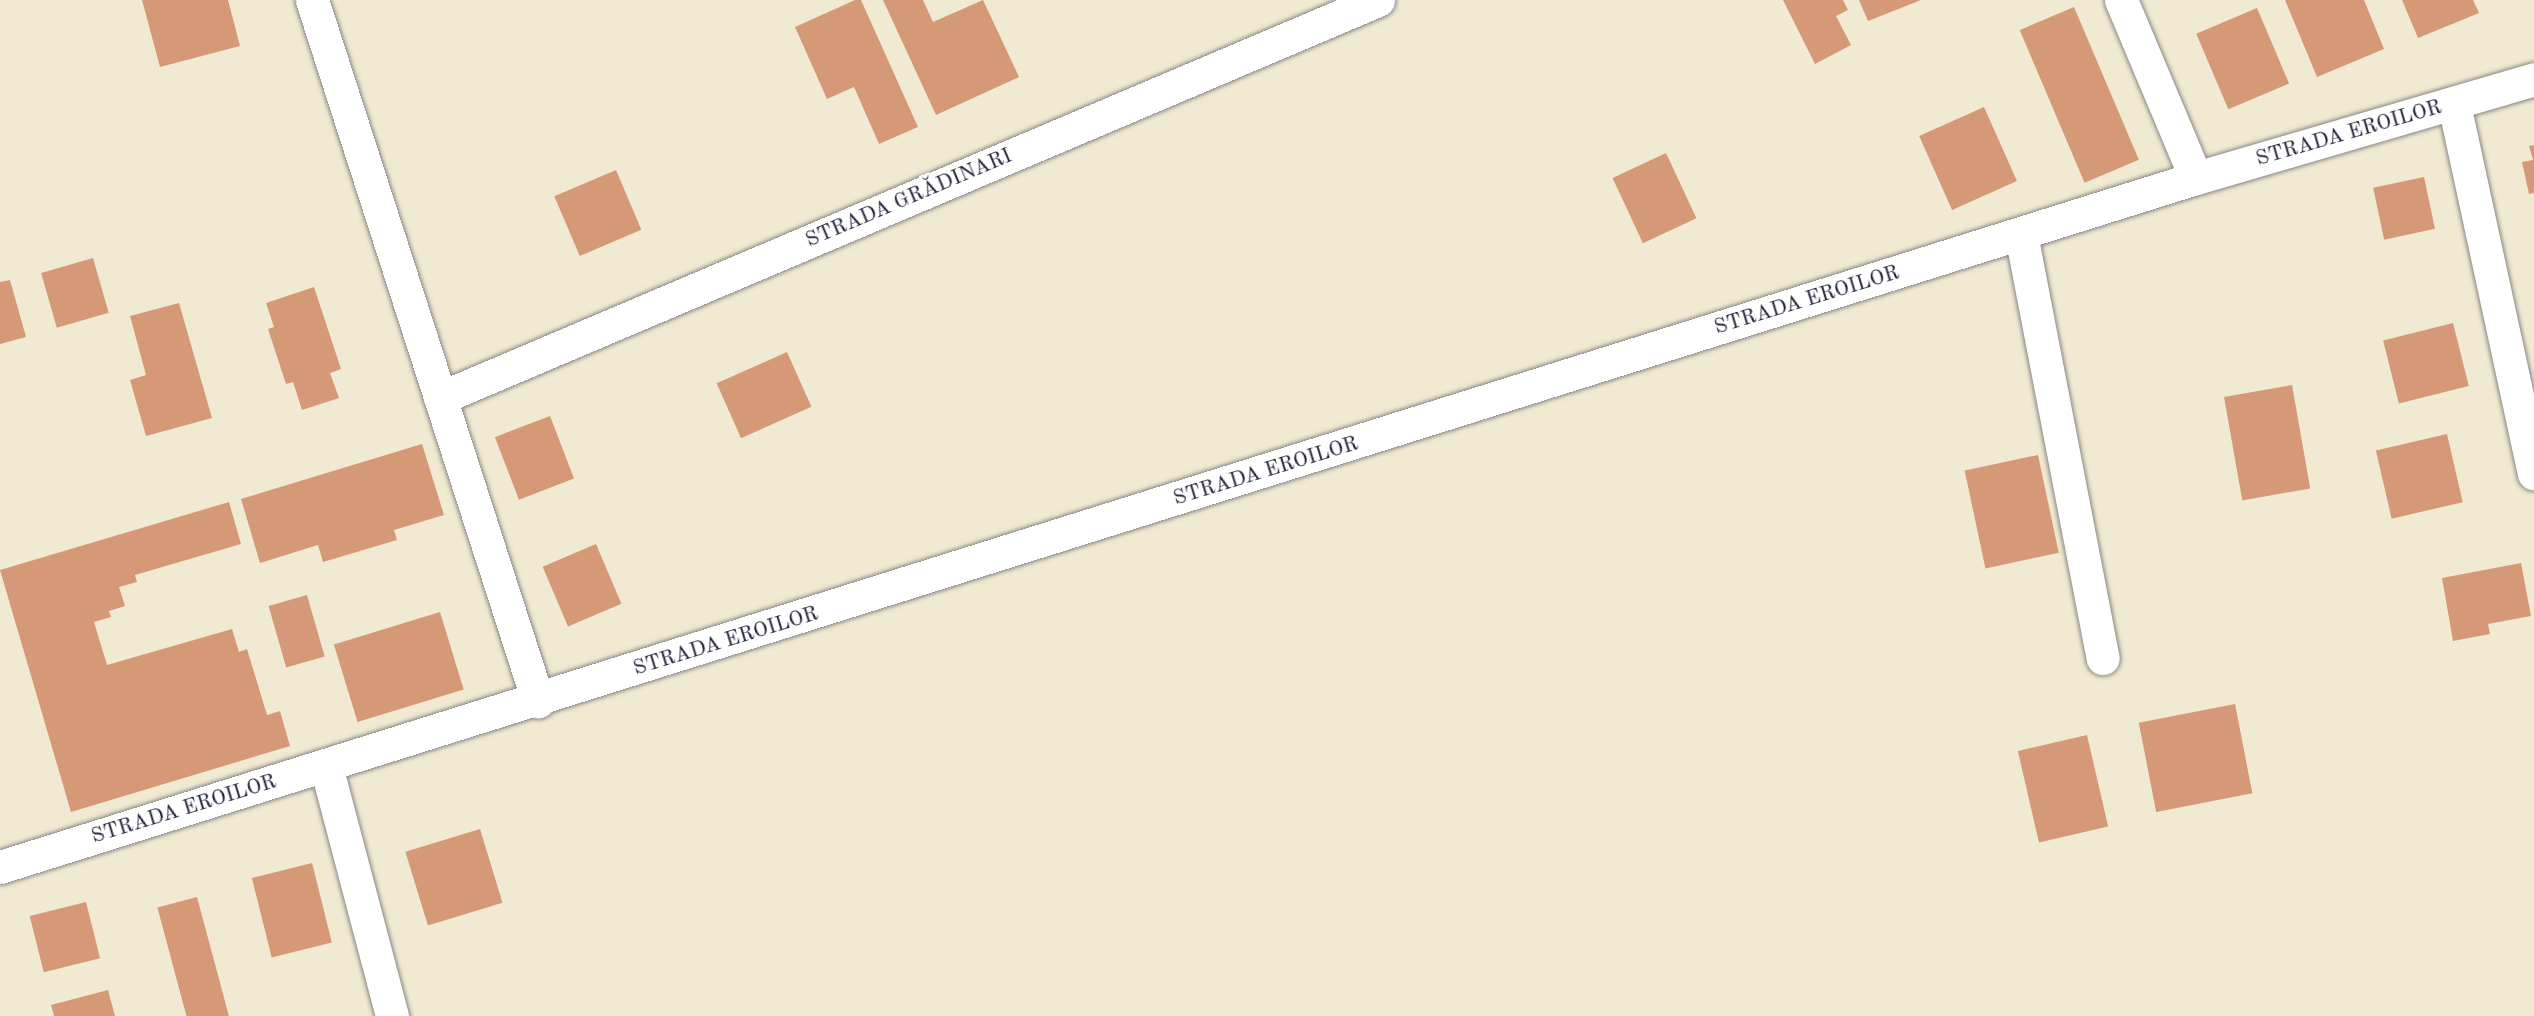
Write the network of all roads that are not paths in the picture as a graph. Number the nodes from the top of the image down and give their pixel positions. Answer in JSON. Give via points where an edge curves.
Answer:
{"nodes":[{"id":1,"x":312,"y":0,"type":"edge"},
{"id":2,"x":1378,"y":0,"type":"edge"},
{"id":3,"x":2121,"y":0,"type":"edge"},
{"id":4,"x":2534,"y":79,"type":"edge"},
{"id":5,"x":2454,"y":104,"type":"junction"},
{"id":6,"x":2196,"y":178,"type":"junction"},
{"id":7,"x":2021,"y":234,"type":"junction"},
{"id":8,"x":440,"y":398,"type":"junction"},
{"id":9,"x":2534,"y":473,"type":"edge"},
{"id":10,"x":2103,"y":658,"type":"dead end"},
{"id":11,"x":538,"y":701,"type":"junction"},
{"id":12,"x":326,"y":766,"type":"junction"},
{"id":13,"x":0,"y":867,"type":"edge"},
{"id":14,"x":392,"y":1016,"type":"edge"}],
"edges":[{"from":1,"to":8,"type":"street"},
{"from":2,"to":8,"type":"street","name":"STRADA GRĂDINARI"},
{"from":3,"to":6,"type":"street"},
{"from":4,"to":5,"type":"street","name":"STRADA EROILOR"},
{"from":5,"to":6,"type":"street","name":"STRADA EROILOR"},
{"from":5,"to":9,"type":"street"},
{"from":6,"to":7,"type":"street","name":"STRADA EROILOR"},
{"from":7,"to":10,"type":"street"},
{"from":7,"to":11,"type":"street","name":"STRADA EROILOR"},
{"from":8,"to":11,"type":"street"},
{"from":11,"to":12,"type":"street","name":"STRADA EROILOR"},
{"from":12,"to":13,"type":"street","name":"STRADA EROILOR"},
{"from":12,"to":14,"type":"street"}]}
